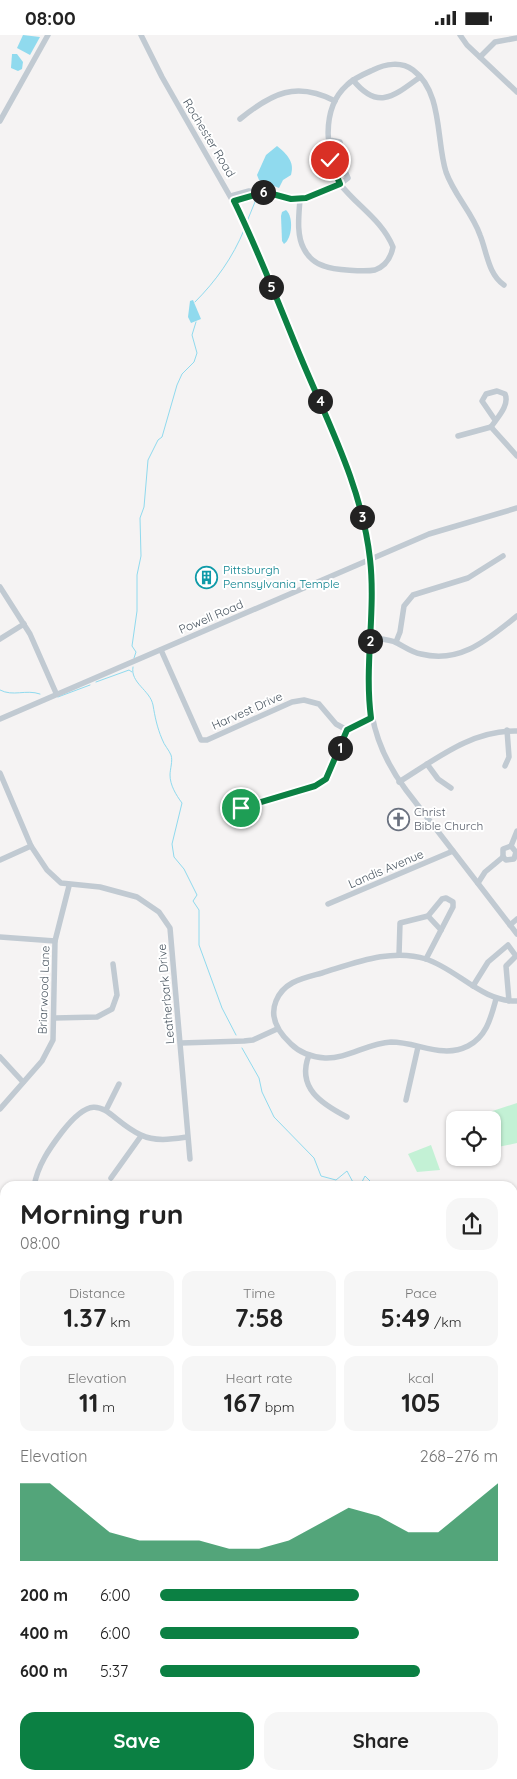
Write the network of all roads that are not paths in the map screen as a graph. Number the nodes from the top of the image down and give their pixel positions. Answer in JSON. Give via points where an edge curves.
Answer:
{"nodes":[{"id":1,"x":48,"y":35,"type":"edge"},
{"id":2,"x":142,"y":35,"type":"edge"},
{"id":3,"x":460,"y":35,"type":"edge"},
{"id":4,"x":517,"y":38,"type":"edge"},
{"id":5,"x":480,"y":57,"type":"junction"},
{"id":6,"x":420,"y":77,"type":"junction"},
{"id":7,"x":353,"y":80,"type":"junction"},
{"id":8,"x":517,"y":92,"type":"edge"},
{"id":9,"x":335,"y":101,"type":"junction"},
{"id":10,"x":240,"y":119,"type":"dead end"},
{"id":11,"x":0,"y":121,"type":"edge"},
{"id":12,"x":329,"y":141,"type":"junction"},
{"id":13,"x":340,"y":184,"type":"junction"},
{"id":14,"x":232,"y":198,"type":"junction"},
{"id":15,"x":300,"y":199,"type":"junction"},
{"id":16,"x":504,"y":285,"type":"dead end"},
{"id":17,"x":495,"y":420,"type":"junction"},
{"id":18,"x":491,"y":427,"type":"junction"},
{"id":19,"x":458,"y":436,"type":"dead end"},
{"id":20,"x":517,"y":456,"type":"edge"},
{"id":21,"x":517,"y":507,"type":"edge"},
{"id":22,"x":503,"y":556,"type":"dead end"},
{"id":23,"x":370,"y":560,"type":"junction"},
{"id":24,"x":0,"y":587,"type":"edge"},
{"id":25,"x":517,"y":617,"type":"edge"},
{"id":26,"x":24,"y":624,"type":"junction"},
{"id":27,"x":370,"y":638,"type":"junction"},
{"id":28,"x":0,"y":639,"type":"edge"},
{"id":29,"x":396,"y":643,"type":"junction"},
{"id":30,"x":161,"y":650,"type":"junction"},
{"id":31,"x":56,"y":693,"type":"junction"},
{"id":32,"x":371,"y":718,"type":"junction"},
{"id":33,"x":0,"y":719,"type":"edge"},
{"id":34,"x":347,"y":730,"type":"junction"},
{"id":35,"x":507,"y":730,"type":"junction"},
{"id":36,"x":517,"y":731,"type":"edge"},
{"id":37,"x":427,"y":764,"type":"junction"},
{"id":38,"x":505,"y":766,"type":"dead end"},
{"id":39,"x":0,"y":773,"type":"edge"},
{"id":40,"x":399,"y":782,"type":"junction"},
{"id":41,"x":2,"y":787,"type":"edge"},
{"id":42,"x":450,"y":788,"type":"dead end"},
{"id":43,"x":241,"y":808,"type":"dead end"},
{"id":44,"x":517,"y":831,"type":"edge"},
{"id":45,"x":31,"y":846,"type":"junction"},
{"id":46,"x":511,"y":847,"type":"junction"},
{"id":47,"x":452,"y":851,"type":"junction"},
{"id":48,"x":503,"y":857,"type":"junction"},
{"id":49,"x":0,"y":860,"type":"edge"},
{"id":50,"x":515,"y":861,"type":"edge"},
{"id":51,"x":485,"y":872,"type":"junction"},
{"id":52,"x":471,"y":874,"type":"junction"},
{"id":53,"x":478,"y":883,"type":"junction"},
{"id":54,"x":69,"y":886,"type":"junction"},
{"id":55,"x":328,"y":904,"type":"dead end"},
{"id":56,"x":428,"y":916,"type":"junction"},
{"id":57,"x":517,"y":919,"type":"edge"},
{"id":58,"x":510,"y":925,"type":"junction"},
{"id":59,"x":441,"y":929,"type":"junction"},
{"id":60,"x":517,"y":934,"type":"edge"},
{"id":61,"x":0,"y":937,"type":"edge"},
{"id":62,"x":55,"y":941,"type":"junction"},
{"id":63,"x":399,"y":955,"type":"junction"},
{"id":64,"x":426,"y":959,"type":"junction"},
{"id":65,"x":113,"y":964,"type":"dead end"},
{"id":66,"x":473,"y":986,"type":"junction"},
{"id":67,"x":496,"y":999,"type":"junction"},
{"id":68,"x":510,"y":1001,"type":"junction"},
{"id":69,"x":517,"y":1001,"type":"edge"},
{"id":70,"x":55,"y":1019,"type":"junction"},
{"id":71,"x":277,"y":1029,"type":"junction"},
{"id":72,"x":181,"y":1043,"type":"junction"},
{"id":73,"x":418,"y":1047,"type":"junction"},
{"id":74,"x":309,"y":1055,"type":"junction"},
{"id":75,"x":0,"y":1057,"type":"edge"},
{"id":76,"x":23,"y":1082,"type":"junction"},
{"id":77,"x":119,"y":1084,"type":"dead end"},
{"id":78,"x":406,"y":1100,"type":"dead end"},
{"id":79,"x":0,"y":1109,"type":"edge"},
{"id":80,"x":106,"y":1110,"type":"junction"},
{"id":81,"x":347,"y":1117,"type":"dead end"},
{"id":82,"x":141,"y":1135,"type":"junction"},
{"id":83,"x":187,"y":1137,"type":"junction"},
{"id":84,"x":190,"y":1159,"type":"dead end"},
{"id":85,"x":111,"y":1178,"type":"dead end"},
{"id":86,"x":35,"y":1181,"type":"edge"}],
"edges":[{"from":1,"to":11,"type":"street"},
{"from":2,"to":14,"type":"street","name":"Rochester Road","via":[[172,96]]},
{"from":3,"to":5,"type":"street"},
{"from":4,"to":5,"type":"street","via":[[495,42]]},
{"from":5,"to":8,"type":"street"},
{"from":6,"to":7,"type":"street","via":[[413,70],[394,63],[380,66]]},
{"from":6,"to":7,"type":"street","via":[[385,99],[368,95]]},
{"from":6,"to":16,"type":"street","via":[[437,116],[447,174],[478,228],[494,275]]},
{"from":7,"to":9,"type":"street"},
{"from":9,"to":10,"type":"street","via":[[310,90],[298,90],[269,100]]},
{"from":9,"to":12,"type":"street"},
{"from":12,"to":13,"type":"street","via":[[330,160]]},
{"from":12,"to":13,"type":"street","via":[[340,142],[348,178]]},
{"from":13,"to":15,"type":"street","via":[[318,195]]},
{"from":13,"to":15,"type":"street","via":[[351,199],[382,226],[391,241],[391,257],[375,270],[324,267],[312,260],[300,239]]},
{"from":14,"to":15,"type":"street","via":[[265,192]]},
{"from":14,"to":23,"type":"street","name":"Rochester Road","via":[[350,477],[362,516]]},
{"from":17,"to":17,"type":"street","via":[[507,398],[497,391],[488,392],[482,399]]},
{"from":17,"to":18,"type":"street"},
{"from":18,"to":19,"type":"street"},
{"from":18,"to":20,"type":"street"},
{"from":21,"to":23,"type":"street","name":"Powell Road","via":[[429,534]]},
{"from":22,"to":29,"type":"street","via":[[468,578],[413,595],[404,606]]},
{"from":23,"to":27,"type":"street","name":"Rochester Road"},
{"from":23,"to":30,"type":"street","name":"Powell Road"},
{"from":24,"to":26,"type":"street"},
{"from":25,"to":29,"type":"street","via":[[476,647],[459,654],[422,655]]},
{"from":26,"to":28,"type":"street"},
{"from":26,"to":31,"type":"street"},
{"from":27,"to":29,"type":"street"},
{"from":27,"to":32,"type":"street","name":"Rochester Road","via":[[368,685]]},
{"from":30,"to":31,"type":"street","name":"Powell Road"},
{"from":30,"to":34,"type":"street","name":"Harvest Drive","via":[[198,738],[207,740],[297,701],[319,704],[336,724]]},
{"from":31,"to":33,"type":"street","name":"Powell Road"},
{"from":32,"to":34,"type":"street"},
{"from":32,"to":40,"type":"street","name":"Rochester Road","via":[[382,750]]},
{"from":34,"to":43,"type":"street","via":[[326,779],[315,786]]},
{"from":35,"to":36,"type":"street"},
{"from":35,"to":37,"type":"street","via":[[470,739]]},
{"from":35,"to":38,"type":"street","via":[[509,757]]},
{"from":37,"to":40,"type":"street"},
{"from":37,"to":42,"type":"street"},
{"from":39,"to":41,"type":"street"},
{"from":40,"to":47,"type":"street","name":"Rochester Road"},
{"from":41,"to":45,"type":"street"},
{"from":44,"to":46,"type":"street"},
{"from":45,"to":49,"type":"street"},
{"from":45,"to":54,"type":"street","via":[[46,870],[60,883]]},
{"from":46,"to":48,"type":"street","via":[[503,849]]},
{"from":46,"to":50,"type":"street","via":[[516,852]]},
{"from":47,"to":52,"type":"street","name":"Rochester Road"},
{"from":47,"to":55,"type":"street","name":"Landis Avenue"},
{"from":48,"to":50,"type":"street"},
{"from":48,"to":51,"type":"street"},
{"from":51,"to":52,"type":"street"},
{"from":51,"to":53,"type":"street"},
{"from":52,"to":53,"type":"street","name":"Rochester Road"},
{"from":53,"to":58,"type":"street","name":"Rochester Road"},
{"from":54,"to":62,"type":"street","name":"Briarwood Lane"},
{"from":54,"to":72,"type":"street","name":"Leatherbark Drive","via":[[100,887],[138,897],[159,912],[170,928]]},
{"from":56,"to":59,"type":"street"},
{"from":56,"to":59,"type":"street","via":[[442,899],[453,903]]},
{"from":56,"to":63,"type":"street","via":[[400,923]]},
{"from":57,"to":58,"type":"street"},
{"from":58,"to":60,"type":"street","name":"Rochester Road"},
{"from":59,"to":64,"type":"street"},
{"from":61,"to":62,"type":"street"},
{"from":62,"to":70,"type":"street","name":"Briarwood Lane"},
{"from":63,"to":64,"type":"street"},
{"from":63,"to":71,"type":"street","via":[[355,963],[286,986],[274,1008]]},
{"from":64,"to":66,"type":"street"},
{"from":65,"to":70,"type":"street","via":[[117,995],[112,1009],[97,1017]]},
{"from":66,"to":67,"type":"street"},
{"from":66,"to":68,"type":"street","via":[[496,953],[510,946],[516,957],[506,966]]},
{"from":67,"to":68,"type":"street"},
{"from":67,"to":73,"type":"street","via":[[487,1028],[470,1045],[450,1052]]},
{"from":68,"to":69,"type":"street"},
{"from":70,"to":76,"type":"street","name":"Briarwood Lane","via":[[49,1051]]},
{"from":71,"to":72,"type":"street","via":[[254,1040]]},
{"from":71,"to":74,"type":"street","via":[[293,1047]]},
{"from":72,"to":83,"type":"street","name":"Leatherbark Drive"},
{"from":73,"to":74,"type":"street","via":[[384,1043],[331,1057]]},
{"from":73,"to":78,"type":"street"},
{"from":74,"to":81,"type":"street","via":[[306,1075],[310,1091],[326,1106]]},
{"from":75,"to":76,"type":"street"},
{"from":76,"to":79,"type":"street","name":"Briarwood Lane"},
{"from":77,"to":80,"type":"street"},
{"from":80,"to":82,"type":"street"},
{"from":80,"to":86,"type":"street","via":[[89,1109],[75,1116],[45,1156]]},
{"from":82,"to":83,"type":"street","via":[[159,1139]]},
{"from":82,"to":85,"type":"street"},
{"from":83,"to":84,"type":"street","name":"Leatherbark Drive"}]}
